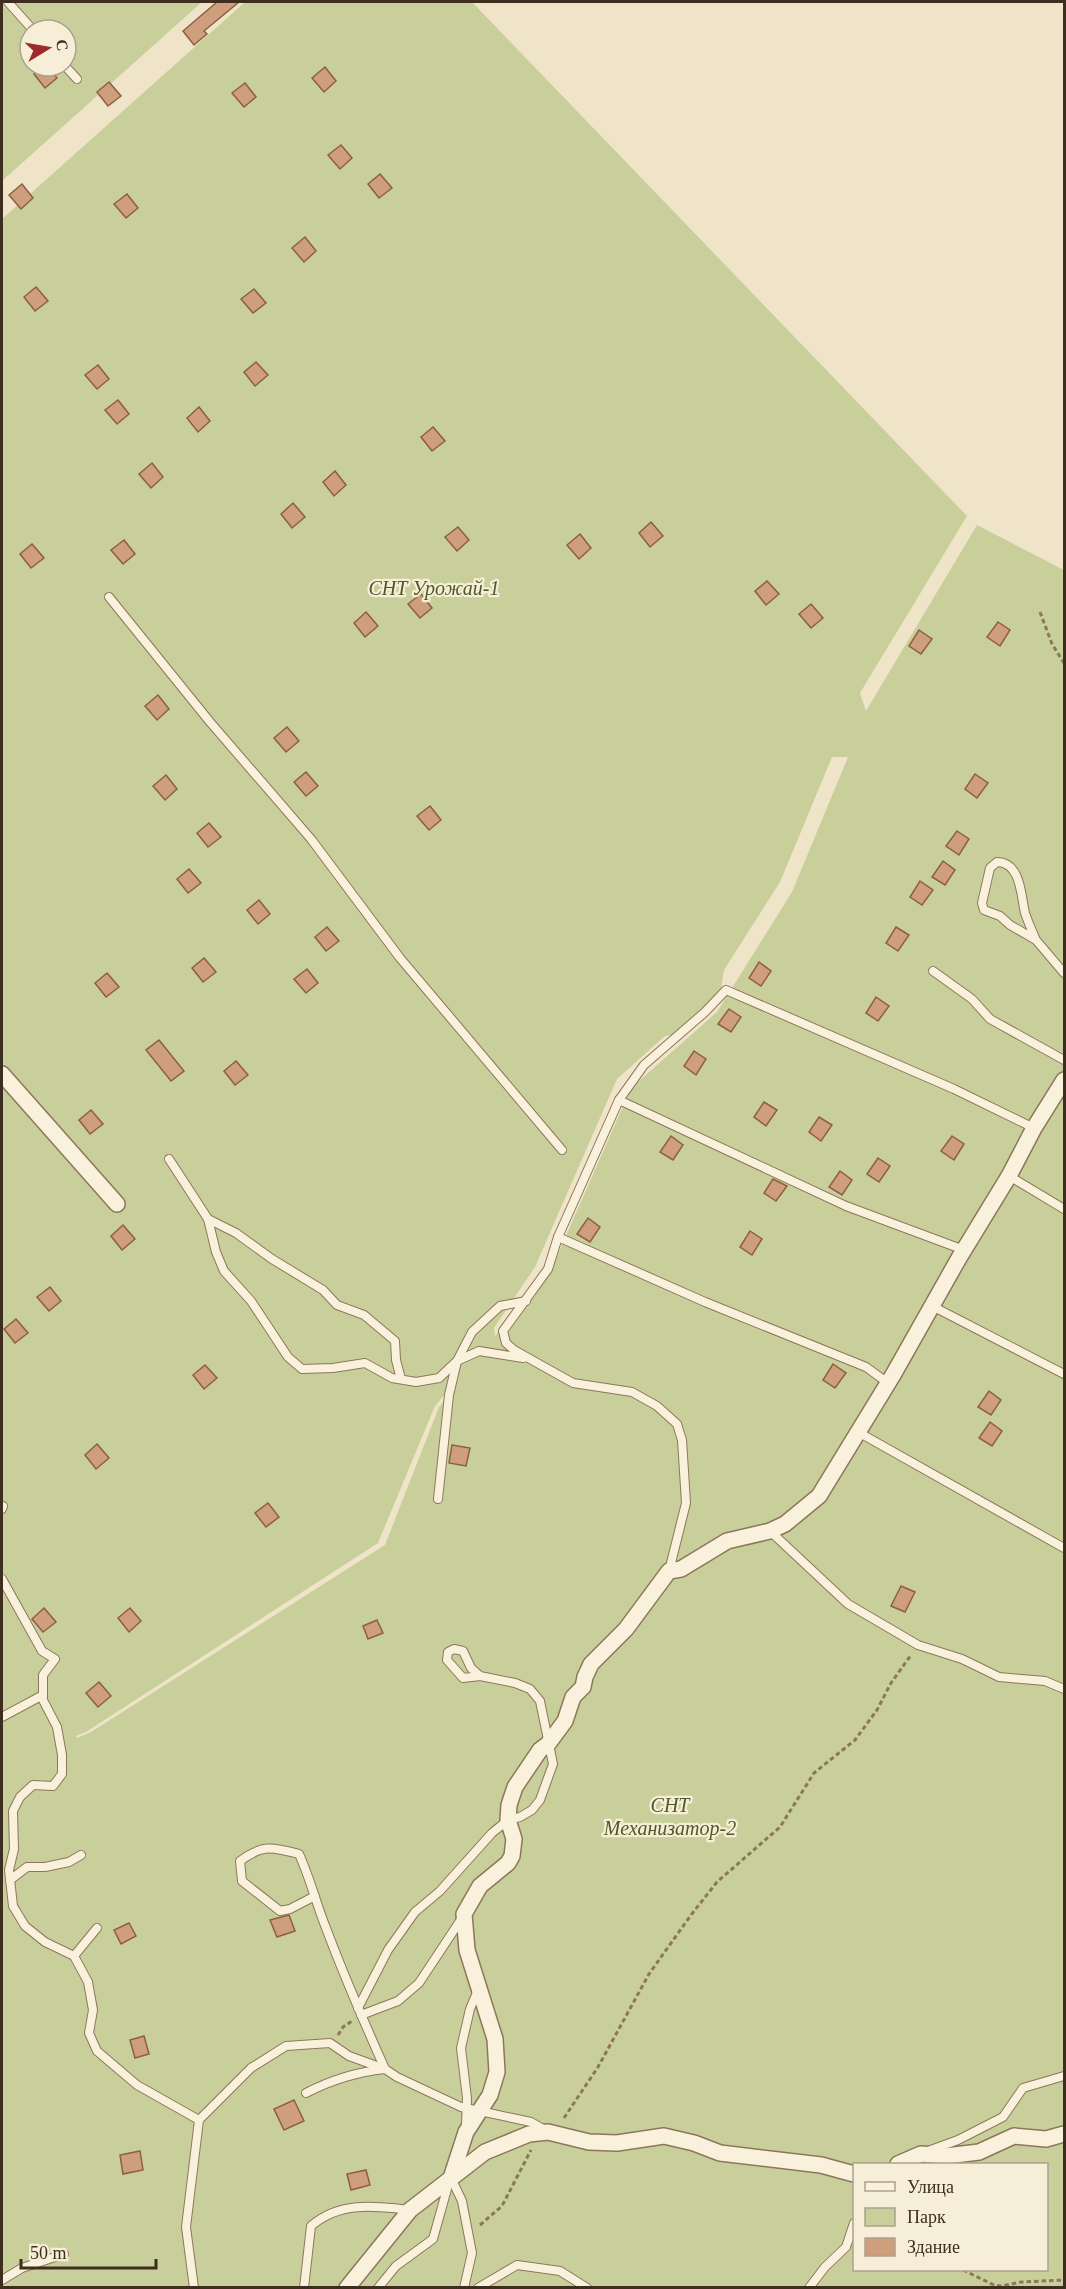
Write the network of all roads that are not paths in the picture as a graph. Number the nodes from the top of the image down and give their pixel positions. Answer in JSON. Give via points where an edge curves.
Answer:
{"nodes":[{"id":1,"x":8,"y":2,"type":"edge"},
{"id":2,"x":22,"y":18,"type":"edge"},
{"id":3,"x":109,"y":597,"type":"dead end"},
{"id":4,"x":1036,"y":940,"type":"junction"},
{"id":5,"x":933,"y":971,"type":"dead end"},
{"id":6,"x":1065,"y":973,"type":"edge"},
{"id":7,"x":1065,"y":1060,"type":"edge"},
{"id":8,"x":2,"y":1074,"type":"edge"},
{"id":9,"x":1064,"y":1080,"type":"edge"},
{"id":10,"x":619,"y":1100,"type":"junction"},
{"id":11,"x":1034,"y":1128,"type":"junction"},
{"id":12,"x":562,"y":1150,"type":"dead end"},
{"id":13,"x":169,"y":1159,"type":"dead end"},
{"id":14,"x":1009,"y":1176,"type":"junction"},
{"id":15,"x":117,"y":1204,"type":"dead end"},
{"id":16,"x":1065,"y":1209,"type":"edge"},
{"id":17,"x":208,"y":1219,"type":"junction"},
{"id":18,"x":558,"y":1237,"type":"junction"},
{"id":19,"x":963,"y":1250,"type":"junction"},
{"id":20,"x":526,"y":1301,"type":"junction"},
{"id":21,"x":932,"y":1306,"type":"junction"},
{"id":22,"x":531,"y":1359,"type":"junction"},
{"id":23,"x":457,"y":1361,"type":"junction"},
{"id":24,"x":1065,"y":1374,"type":"edge"},
{"id":25,"x":401,"y":1379,"type":"junction"},
{"id":26,"x":888,"y":1383,"type":"junction"},
{"id":27,"x":858,"y":1432,"type":"junction"},
{"id":28,"x":438,"y":1499,"type":"dead end"},
{"id":29,"x":770,"y":1532,"type":"junction"},
{"id":30,"x":1065,"y":1548,"type":"edge"},
{"id":31,"x":669,"y":1571,"type":"junction"},
{"id":32,"x":2,"y":1578,"type":"edge"},
{"id":33,"x":480,"y":1676,"type":"junction"},
{"id":34,"x":1065,"y":1689,"type":"edge"},
{"id":35,"x":43,"y":1695,"type":"junction"},
{"id":36,"x":2,"y":1717,"type":"edge"},
{"id":37,"x":550,"y":1742,"type":"junction"},
{"id":38,"x":508,"y":1820,"type":"junction"},
{"id":39,"x":81,"y":1855,"type":"dead end"},
{"id":40,"x":10,"y":1880,"type":"junction"},
{"id":41,"x":315,"y":1896,"type":"junction"},
{"id":42,"x":464,"y":1914,"type":"junction"},
{"id":43,"x":97,"y":1928,"type":"dead end"},
{"id":44,"x":75,"y":1956,"type":"junction"},
{"id":45,"x":480,"y":1986,"type":"junction"},
{"id":46,"x":360,"y":2011,"type":"junction"},
{"id":47,"x":385,"y":2069,"type":"junction"},
{"id":48,"x":1065,"y":2076,"type":"edge"},
{"id":49,"x":306,"y":2093,"type":"dead end"},
{"id":50,"x":473,"y":2110,"type":"junction"},
{"id":51,"x":199,"y":2120,"type":"junction"},
{"id":52,"x":548,"y":2132,"type":"junction"},
{"id":53,"x":1065,"y":2134,"type":"edge"},
{"id":54,"x":921,"y":2154,"type":"junction"},
{"id":55,"x":900,"y":2163,"type":"edge"},
{"id":56,"x":853,"y":2173,"type":"edge"},
{"id":57,"x":451,"y":2178,"type":"junction"},
{"id":58,"x":410,"y":2210,"type":"junction"},
{"id":59,"x":853,"y":2228,"type":"edge"},
{"id":60,"x":64,"y":2254,"type":"dead end"},
{"id":61,"x":2,"y":2280,"type":"edge"},
{"id":62,"x":194,"y":2288,"type":"edge"},
{"id":63,"x":304,"y":2288,"type":"edge"},
{"id":64,"x":347,"y":2288,"type":"edge"},
{"id":65,"x":378,"y":2288,"type":"edge"},
{"id":66,"x":464,"y":2288,"type":"edge"},
{"id":67,"x":477,"y":2288,"type":"edge"},
{"id":68,"x":587,"y":2288,"type":"edge"},
{"id":69,"x":809,"y":2288,"type":"edge"}],
"edges":[{"from":1,"to":2,"type":"lane"},
{"from":3,"to":12,"type":"lane","via":[[310,839],[400,958]]},
{"from":4,"to":4,"type":"lane","via":[[1016,875],[1010,866],[998,861],[990,868],[984,910]]},
{"from":4,"to":6,"type":"lane"},
{"from":5,"to":7,"type":"lane","via":[[972,999],[990,1019]]},
{"from":8,"to":15,"type":"street"},
{"from":9,"to":11,"type":"street"},
{"from":10,"to":11,"type":"lane","via":[[644,1065],[726,990]]},
{"from":10,"to":18,"type":"lane"},
{"from":10,"to":19,"type":"lane","via":[[846,1206]]},
{"from":11,"to":14,"type":"street"},
{"from":13,"to":17,"type":"lane"},
{"from":14,"to":16,"type":"lane"},
{"from":14,"to":19,"type":"street"},
{"from":17,"to":25,"type":"lane","via":[[323,1290],[337,1305],[364,1315],[395,1341]]},
{"from":17,"to":25,"type":"lane","via":[[224,1271],[252,1301],[288,1357],[302,1369],[365,1363]]},
{"from":18,"to":20,"type":"lane","via":[[548,1269]]},
{"from":18,"to":26,"type":"lane","via":[[866,1367]]},
{"from":19,"to":21,"type":"street"},
{"from":20,"to":22,"type":"lane","via":[[503,1331],[506,1343]]},
{"from":20,"to":23,"type":"lane","via":[[500,1306],[472,1332]]},
{"from":21,"to":24,"type":"lane"},
{"from":21,"to":26,"type":"street"},
{"from":22,"to":23,"type":"lane","via":[[479,1351]]},
{"from":22,"to":31,"type":"lane","via":[[573,1383],[632,1392],[657,1406],[677,1424],[682,1440],[686,1503]]},
{"from":23,"to":25,"type":"lane","via":[[439,1378],[416,1382]]},
{"from":23,"to":28,"type":"lane","via":[[449,1395]]},
{"from":26,"to":27,"type":"street"},
{"from":27,"to":29,"type":"street","via":[[819,1496]]},
{"from":27,"to":30,"type":"lane"},
{"from":29,"to":31,"type":"street","via":[[727,1541],[681,1569]]},
{"from":29,"to":34,"type":"lane","via":[[848,1604],[918,1645],[962,1659],[999,1677],[1046,1681]]},
{"from":31,"to":37,"type":"street","via":[[626,1629],[591,1664],[583,1687],[573,1697],[565,1721]]},
{"from":32,"to":35,"type":"lane","via":[[42,1651],[56,1659],[43,1676]]},
{"from":33,"to":33,"type":"lane","via":[[463,1651],[448,1652],[447,1660],[463,1678]]},
{"from":33,"to":37,"type":"lane","via":[[530,1689],[540,1701]]},
{"from":35,"to":36,"type":"lane"},
{"from":35,"to":40,"type":"lane","via":[[57,1727],[63,1774],[53,1785],[33,1785],[13,1811]]},
{"from":37,"to":38,"type":"street","via":[[515,1787]]},
{"from":37,"to":38,"type":"lane","via":[[553,1764],[540,1800],[532,1810]]},
{"from":38,"to":42,"type":"street","via":[[514,1839],[512,1856],[480,1886]]},
{"from":38,"to":46,"type":"lane","via":[[415,1912],[388,1950]]},
{"from":39,"to":40,"type":"lane","via":[[69,1862],[27,1867]]},
{"from":40,"to":44,"type":"lane","via":[[13,1906],[25,1926],[45,1942]]},
{"from":41,"to":41,"type":"lane","via":[[299,1854],[271,1847],[255,1850],[240,1861],[242,1881],[280,1911]]},
{"from":41,"to":46,"type":"lane"},
{"from":42,"to":45,"type":"street","via":[[467,1950]]},
{"from":42,"to":46,"type":"lane","via":[[420,1983],[398,2001]]},
{"from":43,"to":44,"type":"lane"},
{"from":44,"to":51,"type":"lane","via":[[88,1982],[93,2010],[89,2033],[97,2051],[137,2085]]},
{"from":45,"to":50,"type":"lane","via":[[460,2048]]},
{"from":45,"to":50,"type":"street","via":[[495,2039],[497,2072],[490,2095]]},
{"from":46,"to":47,"type":"lane"},
{"from":47,"to":49,"type":"lane","via":[[365,2071]]},
{"from":47,"to":50,"type":"lane","via":[[422,2090]]},
{"from":47,"to":51,"type":"lane","via":[[349,2056],[330,2043],[286,2046],[251,2068]]},
{"from":48,"to":54,"type":"lane","via":[[1023,2088],[1003,2116]]},
{"from":50,"to":52,"type":"lane","via":[[531,2122]]},
{"from":50,"to":57,"type":"street"},
{"from":51,"to":62,"type":"lane","via":[[186,2226]]},
{"from":52,"to":56,"type":"street","via":[[589,2142],[617,2143],[664,2136],[720,2153],[820,2165]]},
{"from":52,"to":57,"type":"street","via":[[529,2134],[485,2152]]},
{"from":53,"to":54,"type":"street","via":[[1046,2139],[1014,2136],[968,2154]]},
{"from":54,"to":55,"type":"street"},
{"from":57,"to":58,"type":"street"},
{"from":57,"to":65,"type":"lane","via":[[433,2239],[396,2266]]},
{"from":57,"to":66,"type":"lane","via":[[462,2201],[472,2253]]},
{"from":58,"to":63,"type":"lane","via":[[370,2206],[324,2215],[311,2226]]},
{"from":58,"to":64,"type":"street"},
{"from":59,"to":69,"type":"lane","via":[[846,2247]]},
{"from":60,"to":61,"type":"lane","via":[[22,2268]]},
{"from":67,"to":68,"type":"lane","via":[[517,2265],[560,2271]]}]}
